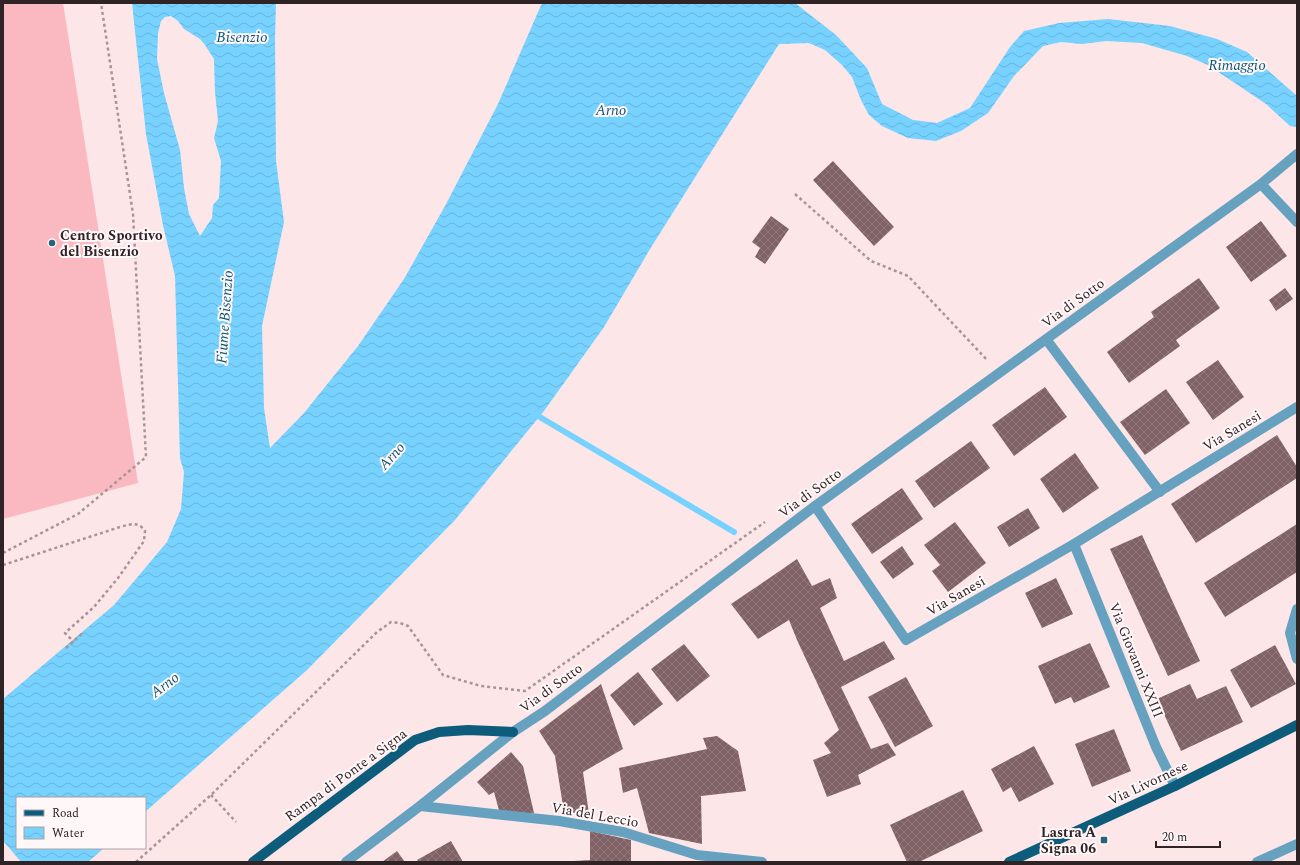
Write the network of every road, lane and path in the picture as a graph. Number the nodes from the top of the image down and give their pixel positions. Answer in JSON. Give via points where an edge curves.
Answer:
{"nodes":[{"id":1,"x":101,"y":3,"type":"edge"},
{"id":2,"x":1297,"y":154,"type":"edge"},
{"id":3,"x":1261,"y":184,"type":"junction"},
{"id":4,"x":795,"y":194,"type":"dead end"},
{"id":5,"x":1297,"y":222,"type":"edge"},
{"id":6,"x":1046,"y":339,"type":"junction"},
{"id":7,"x":999,"y":374,"type":"junction"},
{"id":8,"x":1297,"y":407,"type":"edge"},
{"id":9,"x":1160,"y":492,"type":"junction"},
{"id":10,"x":815,"y":506,"type":"junction"},
{"id":11,"x":770,"y":518,"type":"dead end"},
{"id":12,"x":1074,"y":544,"type":"junction"},
{"id":13,"x":3,"y":553,"type":"edge"},
{"id":14,"x":3,"y":565,"type":"edge"},
{"id":15,"x":1297,"y":609,"type":"edge"},
{"id":16,"x":84,"y":632,"type":"dead end"},
{"id":17,"x":74,"y":642,"type":"junction"},
{"id":18,"x":66,"y":648,"type":"dead end"},
{"id":19,"x":1297,"y":659,"type":"edge"},
{"id":20,"x":1297,"y":725,"type":"edge"},
{"id":21,"x":513,"y":732,"type":"junction"},
{"id":22,"x":1175,"y":786,"type":"junction"},
{"id":23,"x":211,"y":795,"type":"junction"},
{"id":24,"x":420,"y":806,"type":"junction"},
{"id":25,"x":236,"y":822,"type":"dead end"},
{"id":26,"x":1297,"y":844,"type":"edge"},
{"id":27,"x":136,"y":862,"type":"edge"},
{"id":28,"x":253,"y":862,"type":"edge"},
{"id":29,"x":346,"y":862,"type":"edge"},
{"id":30,"x":762,"y":862,"type":"edge"},
{"id":31,"x":1009,"y":862,"type":"edge"},
{"id":32,"x":1257,"y":862,"type":"edge"}],
"edges":[{"from":1,"to":13,"type":"path","via":[[133,214],[146,457],[78,514]]},
{"from":2,"to":3,"type":"street","name":"Via di Sotto"},
{"from":3,"to":5,"type":"street"},
{"from":3,"to":6,"type":"street","name":"Via di Sotto"},
{"from":4,"to":7,"type":"path","via":[[871,261],[908,276]]},
{"from":6,"to":7,"type":"street","name":"Via di Sotto"},
{"from":6,"to":9,"type":"street"},
{"from":7,"to":10,"type":"street","name":"Via di Sotto"},
{"from":8,"to":9,"type":"street","name":"Via Sanesi"},
{"from":9,"to":12,"type":"street","name":"Via Sanesi"},
{"from":10,"to":12,"type":"street","name":"Via Sanesi","via":[[906,640]]},
{"from":10,"to":21,"type":"street","name":"Via di Sotto","via":[[545,711]]},
{"from":11,"to":23,"type":"path","via":[[525,691],[481,686],[443,675],[408,626],[391,622],[377,632]]},
{"from":12,"to":22,"type":"street","name":"Via Giovanni XXIII","via":[[1156,747]]},
{"from":14,"to":17,"type":"path","via":[[120,527],[135,524],[142,526],[145,531],[144,540],[118,578],[94,607],[65,633]]},
{"from":15,"to":19,"type":"street","via":[[1290,633]]},
{"from":16,"to":17,"type":"path"},
{"from":17,"to":18,"type":"path"},
{"from":20,"to":22,"type":"main road","name":"Via Livornese"},
{"from":21,"to":24,"type":"street","name":"Via di Sotto"},
{"from":21,"to":28,"type":"main road","name":"Rampa di Ponte a Signa","via":[[439,732],[415,740]]},
{"from":22,"to":31,"type":"main road","name":"Via Livornese"},
{"from":23,"to":25,"type":"path"},
{"from":23,"to":27,"type":"path"},
{"from":24,"to":29,"type":"street","name":"Via di Sotto"},
{"from":24,"to":30,"type":"street","name":"Via del Leccio","via":[[623,832],[697,855]]},
{"from":26,"to":32,"type":"street"}]}
